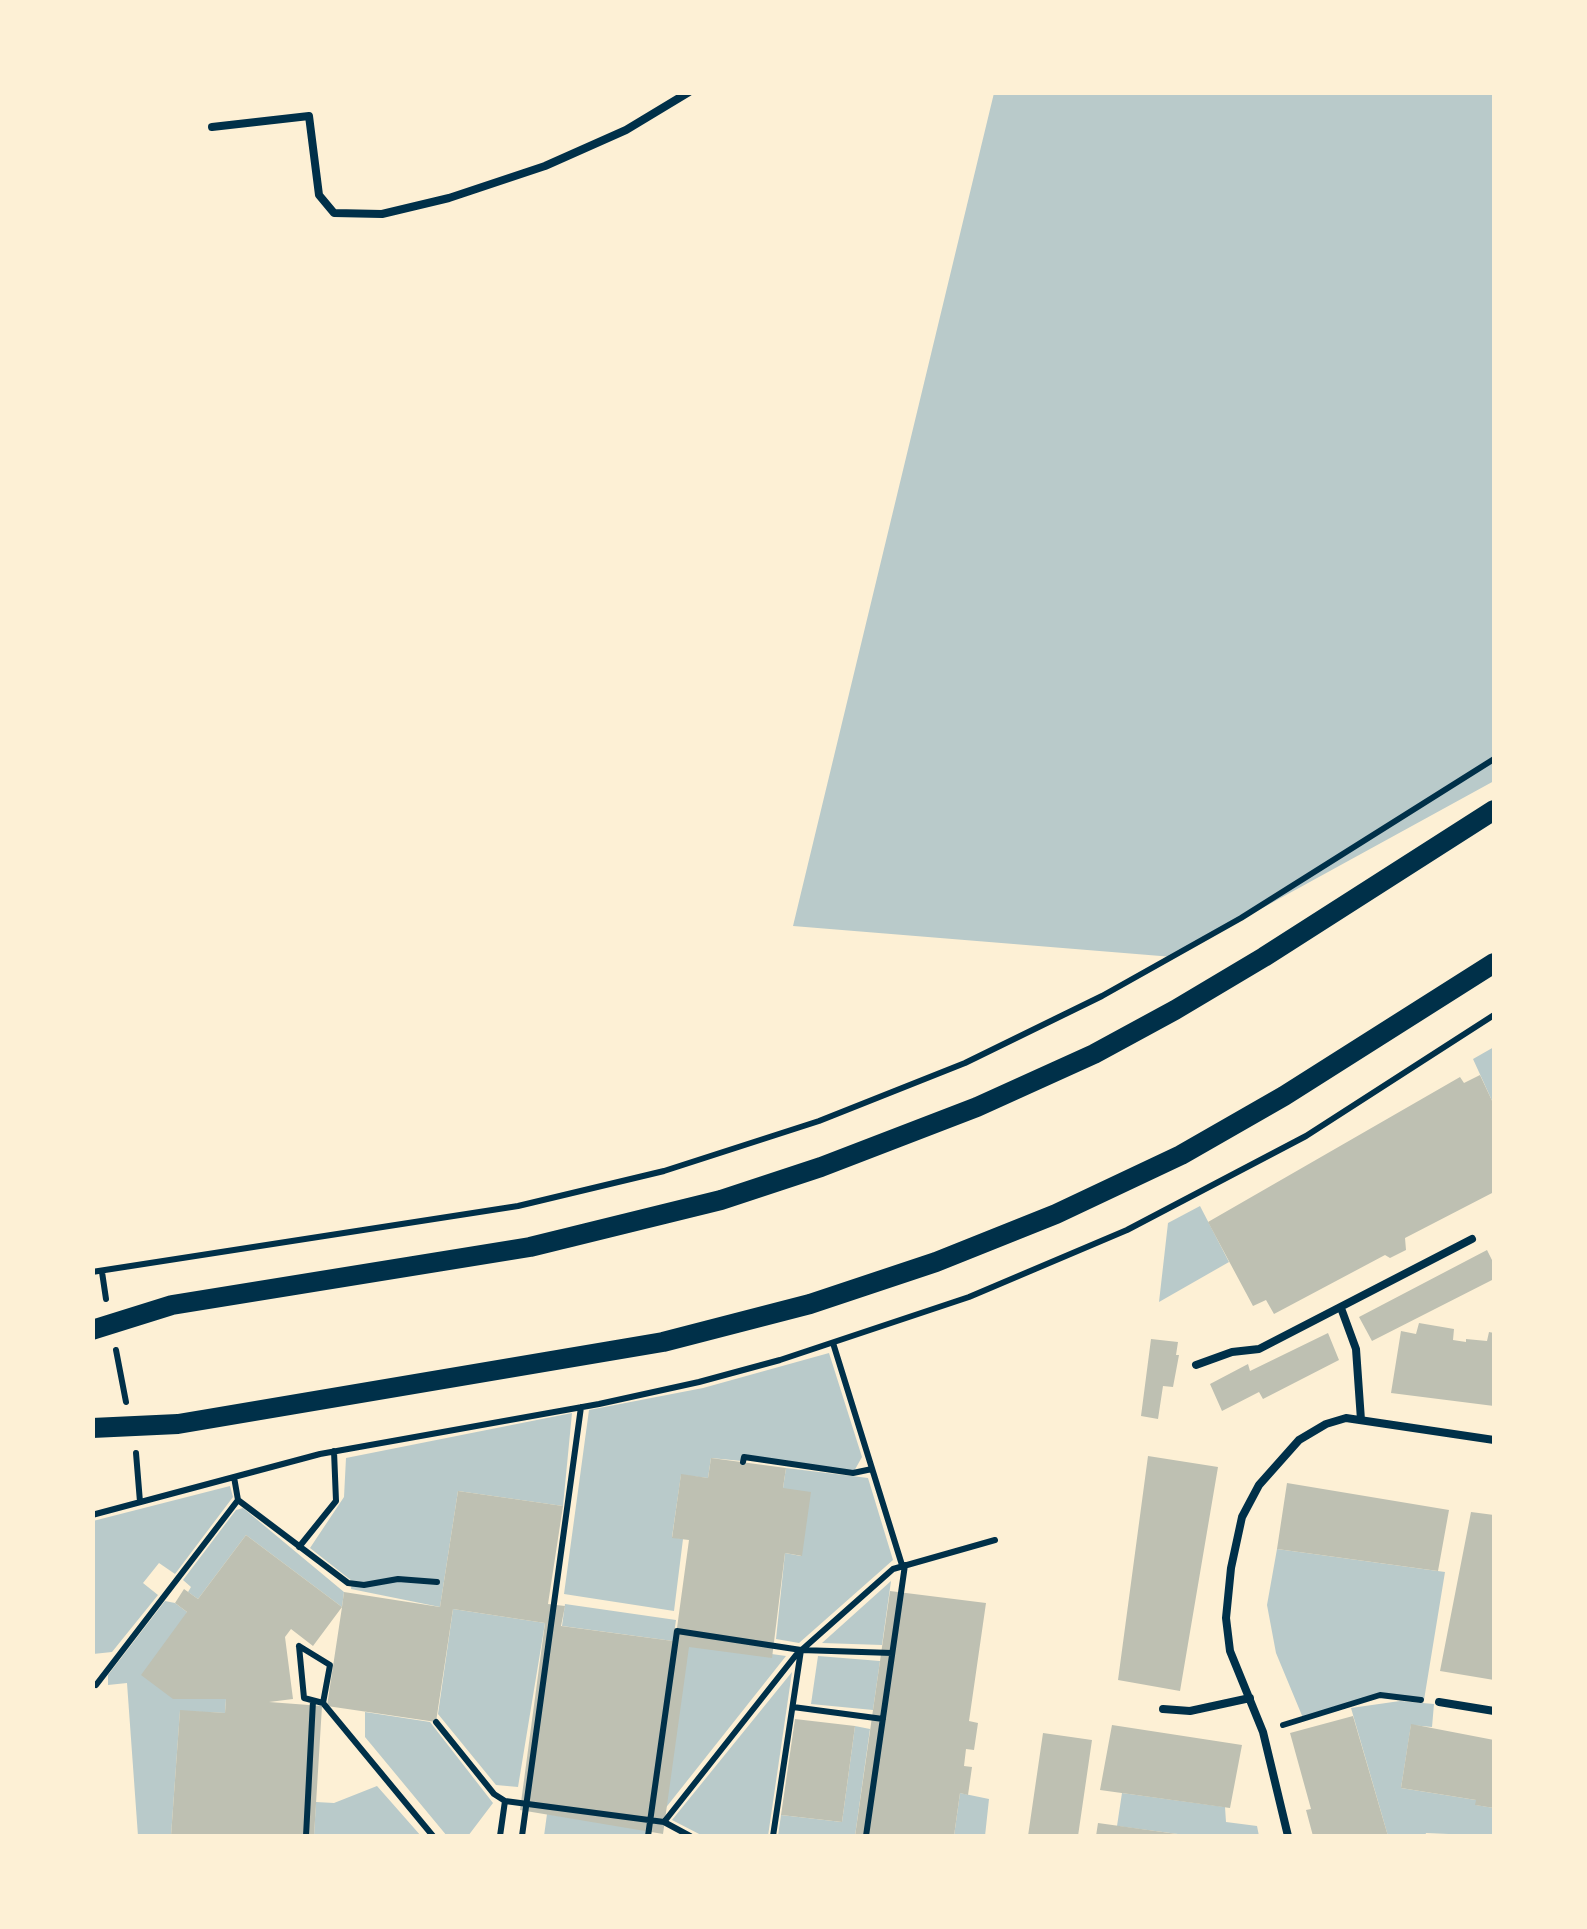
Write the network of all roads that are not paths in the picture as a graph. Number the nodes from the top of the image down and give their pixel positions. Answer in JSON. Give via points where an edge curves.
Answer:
{"nodes":[{"id":1,"x":689,"y":92,"type":"edge"},
{"id":2,"x":212,"y":127,"type":"dead end"},
{"id":3,"x":1494,"y":810,"type":"edge"},
{"id":4,"x":1494,"y":963,"type":"edge"},
{"id":5,"x":1472,"y":1239,"type":"dead end"},
{"id":6,"x":1341,"y":1308,"type":"junction"},
{"id":7,"x":102,"y":1327,"type":"edge"},
{"id":8,"x":1196,"y":1364,"type":"dead end"},
{"id":9,"x":1361,"y":1420,"type":"junction"},
{"id":10,"x":92,"y":1428,"type":"edge"},
{"id":11,"x":1494,"y":1440,"type":"edge"},
{"id":12,"x":1250,"y":1698,"type":"junction"},
{"id":13,"x":1438,"y":1702,"type":"road end"},
{"id":14,"x":1162,"y":1709,"type":"dead end"},
{"id":15,"x":1494,"y":1711,"type":"edge"},
{"id":16,"x":1288,"y":1836,"type":"edge"}],
"edges":[{"from":1,"to":2,"type":"lane","via":[[626,130],[545,166],[382,214],[334,213],[319,195],[309,116]]},
{"from":3,"to":7,"type":"main road","via":[[1249,966],[1094,1054],[977,1108],[821,1167],[720,1200],[530,1247],[172,1305]]},
{"from":4,"to":10,"type":"main road","via":[[1181,1155],[1056,1214],[810,1304],[662,1342],[178,1424]]},
{"from":5,"to":6,"type":"lane"},
{"from":6,"to":8,"type":"lane","via":[[1259,1349]]},
{"from":6,"to":9,"type":"lane","via":[[1356,1349]]},
{"from":9,"to":11,"type":"lane"},
{"from":9,"to":12,"type":"lane","via":[[1335,1421],[1299,1440],[1259,1485],[1242,1517],[1226,1618],[1230,1651]]},
{"from":12,"to":14,"type":"lane","via":[[1190,1711]]},
{"from":12,"to":16,"type":"lane"},
{"from":13,"to":15,"type":"lane"}]}
